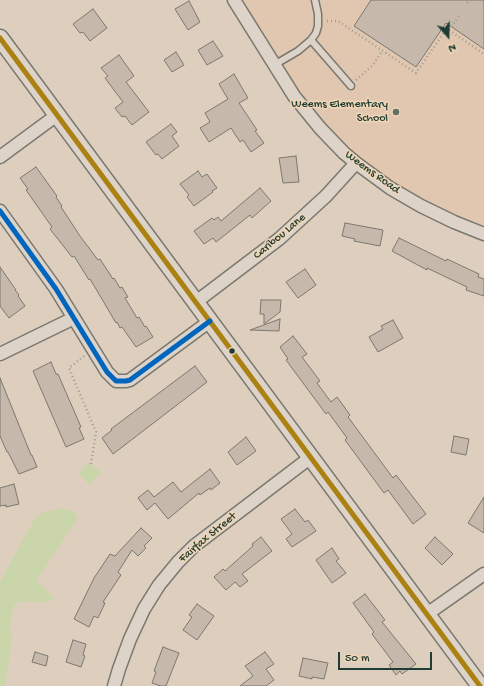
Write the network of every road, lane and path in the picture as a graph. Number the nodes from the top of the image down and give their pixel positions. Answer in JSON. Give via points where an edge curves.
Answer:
{"nodes":[{"id":1,"x":234,"y":0,"type":"edge"},
{"id":2,"x":315,"y":0,"type":"edge"},
{"id":3,"x":459,"y":16,"type":"dead end"},
{"id":4,"x":318,"y":21,"type":"junction"},
{"id":5,"x":449,"y":30,"type":"junction"},
{"id":6,"x":0,"y":38,"type":"edge"},
{"id":7,"x":311,"y":40,"type":"junction"},
{"id":8,"x":382,"y":51,"type":"junction"},
{"id":9,"x":484,"y":54,"type":"edge"},
{"id":10,"x":274,"y":65,"type":"junction"},
{"id":11,"x":351,"y":85,"type":"joint"},
{"id":12,"x":57,"y":115,"type":"junction"},
{"id":13,"x":0,"y":157,"type":"edge"},
{"id":14,"x":356,"y":164,"type":"junction"},
{"id":15,"x":0,"y":211,"type":"edge"},
{"id":16,"x":484,"y":234,"type":"edge"},
{"id":17,"x":196,"y":302,"type":"junction"},
{"id":18,"x":74,"y":318,"type":"junction"},
{"id":19,"x":210,"y":321,"type":"junction"},
{"id":20,"x":93,"y":350,"type":"junction"},
{"id":21,"x":0,"y":354,"type":"edge"},
{"id":22,"x":311,"y":457,"type":"junction"},
{"id":23,"x":91,"y":464,"type":"dead end"},
{"id":24,"x":484,"y":574,"type":"edge"},
{"id":25,"x":427,"y":614,"type":"junction"},
{"id":26,"x":114,"y":686,"type":"edge"},
{"id":27,"x":480,"y":686,"type":"edge"}],
"edges":[{"from":1,"to":10,"type":"street","name":"Weems Road"},
{"from":2,"to":4,"type":"lane"},
{"from":3,"to":5,"type":"path"},
{"from":4,"to":7,"type":"lane","via":[[316,33]]},
{"from":4,"to":8,"type":"path","via":[[338,21]]},
{"from":5,"to":8,"type":"path","via":[[445,31],[416,73]]},
{"from":5,"to":9,"type":"path"},
{"from":6,"to":12,"type":"main road"},
{"from":7,"to":10,"type":"lane"},
{"from":7,"to":11,"type":"lane"},
{"from":8,"to":11,"type":"path","via":[[373,65]]},
{"from":10,"to":14,"type":"street","name":"Weems Road","via":[[294,96],[320,128]]},
{"from":12,"to":13,"type":"street"},
{"from":12,"to":17,"type":"main road"},
{"from":14,"to":16,"type":"street","name":"Weems Road","via":[[421,206]]},
{"from":14,"to":17,"type":"street","name":"Caribou Lane","via":[[279,239]]},
{"from":15,"to":18,"type":"street"},
{"from":17,"to":19,"type":"main road"},
{"from":18,"to":20,"type":"street"},
{"from":18,"to":21,"type":"street"},
{"from":19,"to":20,"type":"street","via":[[126,381],[116,381],[112,378]]},
{"from":19,"to":22,"type":"main road"},
{"from":20,"to":23,"type":"path","via":[[69,368],[96,432]]},
{"from":22,"to":25,"type":"main road"},
{"from":22,"to":26,"type":"street","name":"Fairfax Street","via":[[194,546],[178,562],[144,609],[130,639]]},
{"from":24,"to":25,"type":"street"},
{"from":25,"to":27,"type":"main road"}]}
